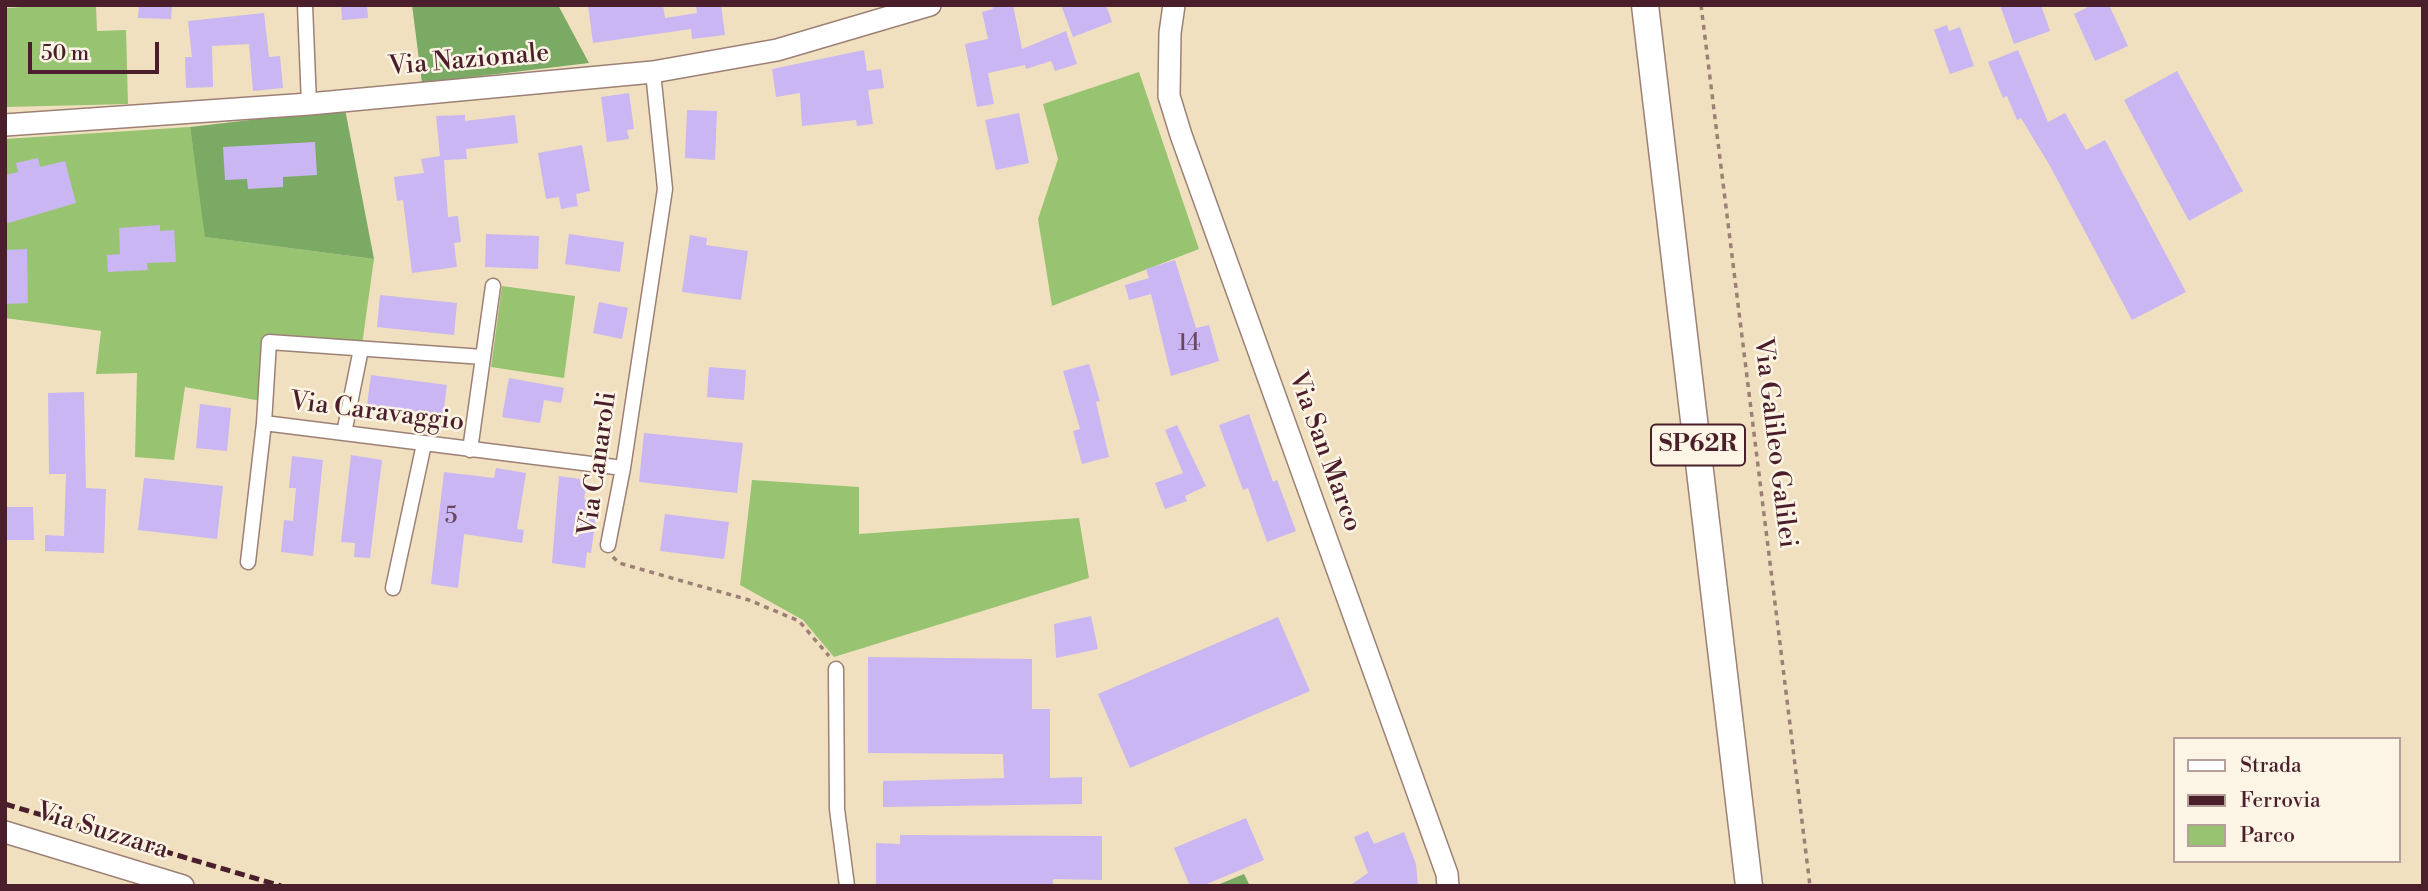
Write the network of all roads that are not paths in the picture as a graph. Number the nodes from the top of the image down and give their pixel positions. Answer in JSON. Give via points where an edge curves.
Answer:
{"nodes":[{"id":1,"x":305,"y":5,"type":"edge"},
{"id":2,"x":930,"y":5,"type":"edge"},
{"id":3,"x":1165,"y":5,"type":"edge"},
{"id":4,"x":1174,"y":5,"type":"edge"},
{"id":5,"x":1645,"y":5,"type":"edge"},
{"id":6,"x":897,"y":11,"type":"edge"},
{"id":7,"x":1170,"y":33,"type":"junction"},
{"id":8,"x":653,"y":72,"type":"junction"},
{"id":9,"x":309,"y":104,"type":"junction"},
{"id":10,"x":5,"y":125,"type":"edge"},
{"id":11,"x":493,"y":286,"type":"dead end"},
{"id":12,"x":361,"y":349,"type":"junction"},
{"id":13,"x":483,"y":357,"type":"junction"},
{"id":14,"x":264,"y":423,"type":"junction"},
{"id":15,"x":344,"y":433,"type":"junction"},
{"id":16,"x":424,"y":444,"type":"junction"},
{"id":17,"x":470,"y":450,"type":"junction"},
{"id":18,"x":623,"y":468,"type":"junction"},
{"id":19,"x":608,"y":545,"type":"road end"},
{"id":20,"x":248,"y":562,"type":"dead end"},
{"id":21,"x":393,"y":588,"type":"dead end"},
{"id":22,"x":836,"y":669,"type":"road end"},
{"id":23,"x":5,"y":832,"type":"edge"},
{"id":24,"x":183,"y":886,"type":"edge"},
{"id":25,"x":847,"y":886,"type":"edge"},
{"id":26,"x":1448,"y":886,"type":"edge"},
{"id":27,"x":1749,"y":886,"type":"edge"}],
"edges":[{"from":1,"to":9,"type":"street"},
{"from":2,"to":6,"type":"street","name":"Via Nazionale"},
{"from":3,"to":7,"type":"street","name":"Via San Marco"},
{"from":4,"to":7,"type":"street","name":"Via San Marco"},
{"from":5,"to":27,"type":"highway","number":"SP62R"},
{"from":6,"to":8,"type":"street","name":"Via Nazionale","via":[[777,50]]},
{"from":7,"to":26,"type":"street","name":"Via San Marco","via":[[1169,96],[1181,135]]},
{"from":8,"to":9,"type":"street","name":"Via Nazionale"},
{"from":8,"to":18,"type":"street","name":"Via Canaroli","via":[[665,189]]},
{"from":9,"to":10,"type":"street","name":"Via Nazionale"},
{"from":11,"to":13,"type":"street"},
{"from":12,"to":13,"type":"street"},
{"from":12,"to":14,"type":"street","via":[[269,342]]},
{"from":12,"to":15,"type":"street"},
{"from":13,"to":17,"type":"street"},
{"from":14,"to":15,"type":"street","name":"Via Caravaggio"},
{"from":14,"to":20,"type":"street","name":"Via Caravaggio"},
{"from":15,"to":16,"type":"street","name":"Via Caravaggio"},
{"from":16,"to":17,"type":"street","name":"Via Caravaggio"},
{"from":16,"to":21,"type":"street"},
{"from":17,"to":18,"type":"street","name":"Via Caravaggio"},
{"from":18,"to":19,"type":"street","name":"Via Canaroli"},
{"from":22,"to":25,"type":"street","via":[[837,809]]},
{"from":23,"to":24,"type":"street","name":"Via Suzzara"}]}
